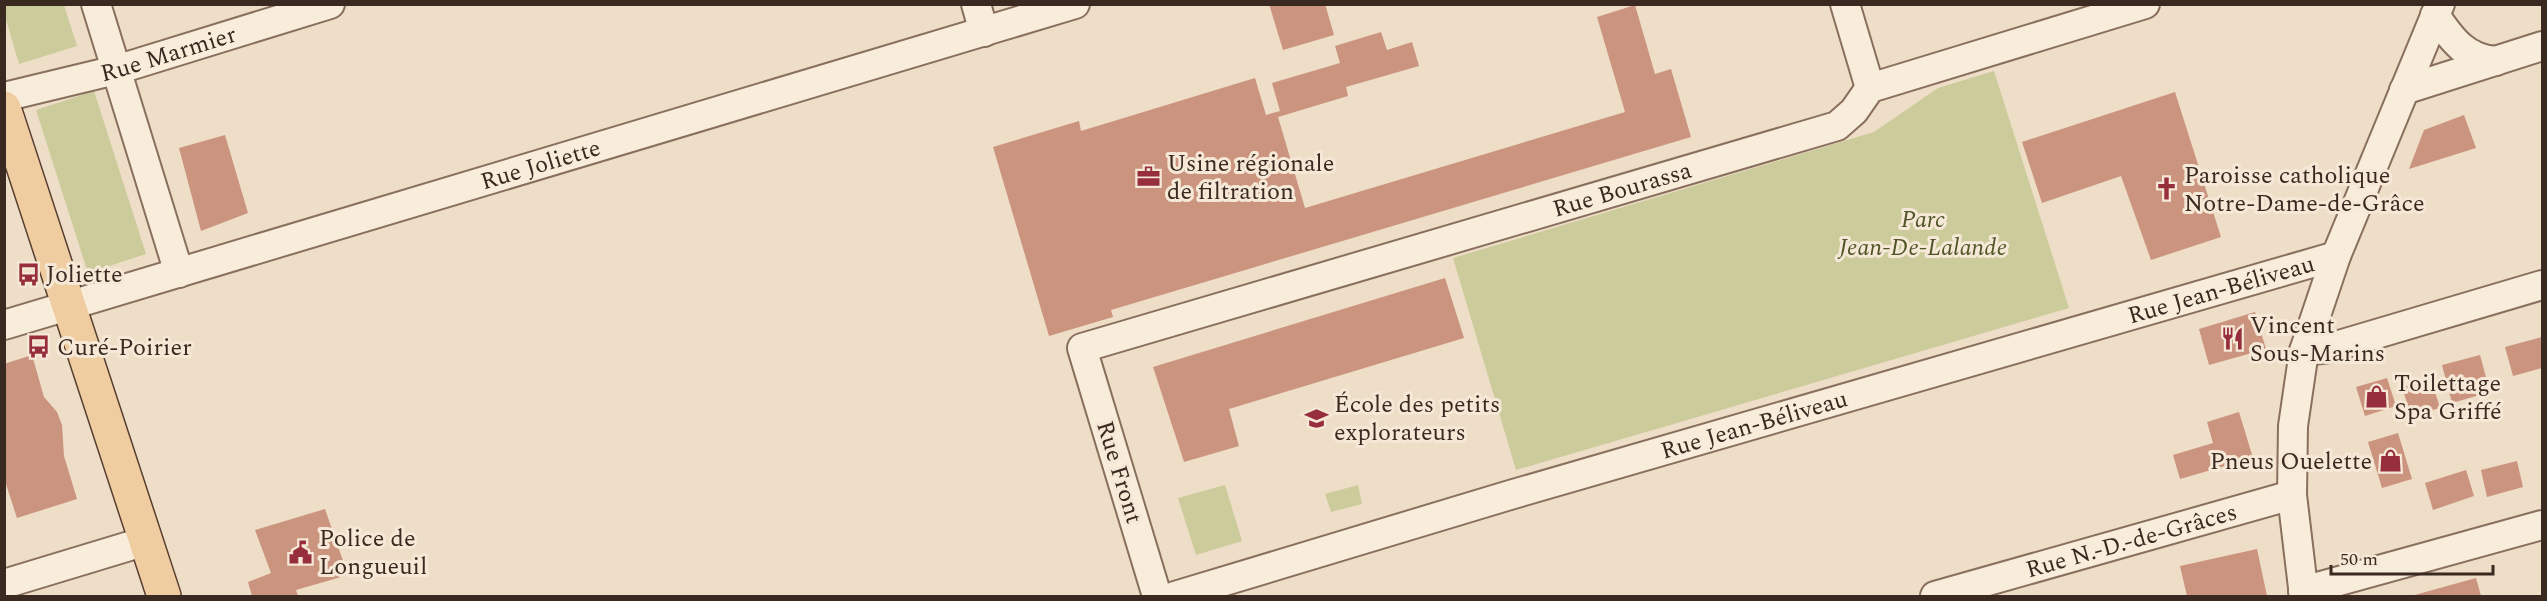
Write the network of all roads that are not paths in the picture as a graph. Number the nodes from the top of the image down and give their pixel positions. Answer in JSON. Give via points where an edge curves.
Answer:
{"nodes":[{"id":1,"x":96,"y":4,"type":"edge"},
{"id":2,"x":330,"y":4,"type":"edge"},
{"id":3,"x":975,"y":4,"type":"edge"},
{"id":4,"x":1075,"y":4,"type":"edge"},
{"id":5,"x":1845,"y":4,"type":"edge"},
{"id":6,"x":2145,"y":4,"type":"edge"},
{"id":7,"x":2438,"y":10,"type":"edge"},
{"id":8,"x":984,"y":32,"type":"junction"},
{"id":9,"x":2542,"y":46,"type":"edge"},
{"id":10,"x":2496,"y":61,"type":"junction"},
{"id":11,"x":116,"y":70,"type":"junction"},
{"id":12,"x":1870,"y":88,"type":"junction"},
{"id":13,"x":2404,"y":90,"type":"junction"},
{"id":14,"x":4,"y":98,"type":"edge"},
{"id":15,"x":4,"y":108,"type":"edge"},
{"id":16,"x":2336,"y":256,"type":"junction"},
{"id":17,"x":179,"y":273,"type":"junction"},
{"id":18,"x":2542,"y":285,"type":"edge"},
{"id":19,"x":69,"y":306,"type":"junction"},
{"id":20,"x":4,"y":325,"type":"edge"},
{"id":21,"x":1082,"y":348,"type":"joint"},
{"id":22,"x":2304,"y":351,"type":"junction"},
{"id":23,"x":2292,"y":495,"type":"junction"},
{"id":24,"x":2542,"y":525,"type":"edge"},
{"id":25,"x":146,"y":541,"type":"junction"},
{"id":26,"x":4,"y":584,"type":"edge"},
{"id":27,"x":2303,"y":594,"type":"edge"},
{"id":28,"x":164,"y":597,"type":"edge"},
{"id":29,"x":1157,"y":597,"type":"edge"},
{"id":30,"x":1174,"y":597,"type":"edge"},
{"id":31,"x":1935,"y":597,"type":"edge"}],
"edges":[{"from":1,"to":11,"type":"street"},
{"from":2,"to":11,"type":"street","name":"Rue Marmier"},
{"from":3,"to":8,"type":"street"},
{"from":4,"to":8,"type":"street","name":"Rue Joliette"},
{"from":5,"to":12,"type":"street"},
{"from":6,"to":12,"type":"street"},
{"from":7,"to":10,"type":"street","via":[[2462,50],[2479,60]]},
{"from":7,"to":13,"type":"street"},
{"from":8,"to":17,"type":"street","name":"Rue Joliette"},
{"from":9,"to":10,"type":"street"},
{"from":10,"to":13,"type":"street"},
{"from":11,"to":14,"type":"street","name":"Rue Marmier"},
{"from":11,"to":17,"type":"street"},
{"from":12,"to":21,"type":"street","name":"Rue Bourassa","via":[[1854,111],[1837,126]]},
{"from":13,"to":16,"type":"street"},
{"from":15,"to":19,"type":"main road"},
{"from":16,"to":22,"type":"street"},
{"from":16,"to":30,"type":"street","name":"Rue Jean-Béliveau","via":[[1510,495]]},
{"from":17,"to":19,"type":"street","name":"Rue Joliette"},
{"from":18,"to":22,"type":"street","via":[[2329,348]]},
{"from":19,"to":20,"type":"street","name":"Rue Joliette"},
{"from":19,"to":25,"type":"main road"},
{"from":21,"to":29,"type":"street","name":"Rue Front"},
{"from":22,"to":23,"type":"street","via":[[2293,426]]},
{"from":23,"to":27,"type":"street"},
{"from":23,"to":31,"type":"street","name":"Rue N.-D.-de-Grâces"},
{"from":24,"to":27,"type":"street"},
{"from":25,"to":26,"type":"street"},
{"from":25,"to":28,"type":"main road"}]}
